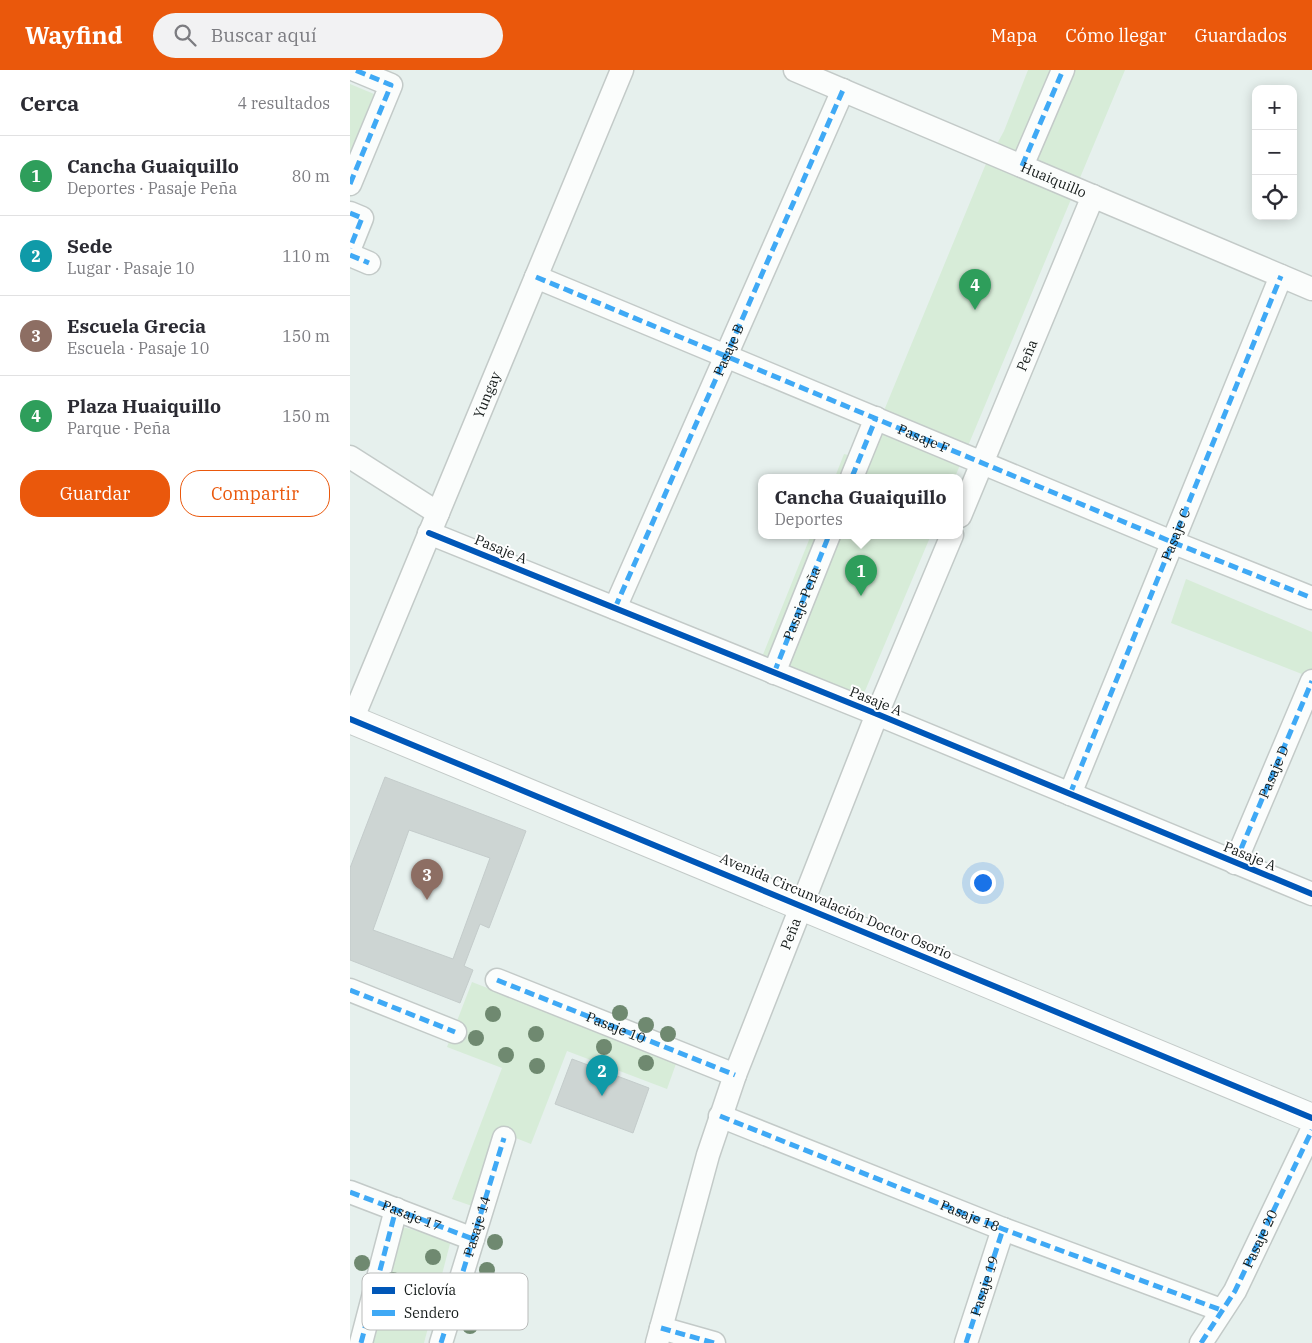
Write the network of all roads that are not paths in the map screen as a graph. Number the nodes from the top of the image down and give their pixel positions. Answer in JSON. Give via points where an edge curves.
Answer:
{"nodes":[{"id":1,"x":355,"y":70,"type":"edge"},
{"id":2,"x":622,"y":70,"type":"edge"},
{"id":3,"x":795,"y":70,"type":"edge"},
{"id":4,"x":1063,"y":70,"type":"edge"},
{"id":5,"x":843,"y":90,"type":"junction"},
{"id":6,"x":1022,"y":166,"type":"junction"},
{"id":7,"x":350,"y":184,"type":"edge"},
{"id":8,"x":1093,"y":196,"type":"junction"},
{"id":9,"x":350,"y":213,"type":"edge"},
{"id":10,"x":350,"y":248,"type":"edge"},
{"id":11,"x":1281,"y":276,"type":"junction"},
{"id":12,"x":536,"y":277,"type":"junction"},
{"id":13,"x":1312,"y":289,"type":"edge"},
{"id":14,"x":726,"y":357,"type":"junction"},
{"id":15,"x":876,"y":418,"type":"junction"},
{"id":16,"x":350,"y":457,"type":"edge"},
{"id":17,"x":982,"y":463,"type":"junction"},
{"id":18,"x":853,"y":474,"type":"edge"},
{"id":19,"x":963,"y":509,"type":"edge"},
{"id":20,"x":434,"y":523,"type":"junction"},
{"id":21,"x":827,"y":539,"type":"edge"},
{"id":22,"x":950,"y":539,"type":"edge"},
{"id":23,"x":1172,"y":542,"type":"junction"},
{"id":24,"x":1312,"y":598,"type":"edge"},
{"id":25,"x":615,"y":608,"type":"junction"},
{"id":26,"x":774,"y":672,"type":"junction"},
{"id":27,"x":1312,"y":681,"type":"edge"},
{"id":28,"x":877,"y":714,"type":"junction"},
{"id":29,"x":351,"y":720,"type":"edge"},
{"id":30,"x":1070,"y":794,"type":"junction"},
{"id":31,"x":1234,"y":863,"type":"junction"},
{"id":32,"x":1312,"y":894,"type":"edge"},
{"id":33,"x":801,"y":905,"type":"junction"},
{"id":34,"x":497,"y":980,"type":"dead end"},
{"id":35,"x":350,"y":990,"type":"edge"},
{"id":36,"x":455,"y":1032,"type":"dead end"},
{"id":37,"x":734,"y":1075,"type":"junction"},
{"id":38,"x":720,"y":1116,"type":"junction"},
{"id":39,"x":1312,"y":1118,"type":"edge"},
{"id":40,"x":1312,"y":1130,"type":"edge"},
{"id":41,"x":504,"y":1138,"type":"dead end"},
{"id":42,"x":350,"y":1192,"type":"edge"},
{"id":43,"x":396,"y":1209,"type":"junction"},
{"id":44,"x":1003,"y":1229,"type":"junction"},
{"id":45,"x":473,"y":1239,"type":"junction"},
{"id":46,"x":379,"y":1273,"type":"edge"},
{"id":47,"x":463,"y":1273,"type":"edge"},
{"id":48,"x":1221,"y":1310,"type":"junction"},
{"id":49,"x":364,"y":1330,"type":"edge"},
{"id":50,"x":445,"y":1330,"type":"edge"},
{"id":51,"x":659,"y":1336,"type":"edge"},
{"id":52,"x":361,"y":1343,"type":"edge"},
{"id":53,"x":441,"y":1343,"type":"edge"},
{"id":54,"x":714,"y":1343,"type":"edge"},
{"id":55,"x":966,"y":1343,"type":"edge"},
{"id":56,"x":1201,"y":1343,"type":"edge"}],
"edges":[{"from":1,"to":7,"type":"street","via":[[391,84]]},
{"from":2,"to":12,"type":"street","name":"Yungay"},
{"from":3,"to":5,"type":"street","name":"Huaiquillo"},
{"from":4,"to":6,"type":"street"},
{"from":5,"to":6,"type":"street","name":"Huaiquillo"},
{"from":5,"to":14,"type":"street","name":"Pasaje B"},
{"from":6,"to":8,"type":"street","name":"Huaiquillo"},
{"from":8,"to":11,"type":"street","name":"Huaiquillo"},
{"from":8,"to":17,"type":"street","name":"Peña"},
{"from":9,"to":10,"type":"street","via":[[362,218]]},
{"from":11,"to":13,"type":"street","name":"Huaiquillo"},
{"from":11,"to":23,"type":"street","name":"Pasaje C"},
{"from":12,"to":14,"type":"street","name":"Pasaje F"},
{"from":12,"to":20,"type":"street","name":"Yungay"},
{"from":14,"to":15,"type":"street","name":"Pasaje F"},
{"from":14,"to":25,"type":"street","name":"Pasaje B"},
{"from":15,"to":17,"type":"street","name":"Pasaje F"},
{"from":15,"to":18,"type":"street"},
{"from":16,"to":20,"type":"street","name":"Pasaje A"},
{"from":17,"to":19,"type":"street","name":"Peña"},
{"from":17,"to":23,"type":"street","name":"Pasaje F"},
{"from":20,"to":25,"type":"street","name":"Pasaje A"},
{"from":20,"to":29,"type":"street","name":"Yungay"},
{"from":21,"to":26,"type":"street","name":"Pasaje Peña"},
{"from":22,"to":28,"type":"street","name":"Peña"},
{"from":23,"to":24,"type":"street","name":"Pasaje F"},
{"from":23,"to":30,"type":"street","name":"Pasaje C"},
{"from":25,"to":26,"type":"street","name":"Pasaje A"},
{"from":26,"to":28,"type":"street","name":"Pasaje A"},
{"from":27,"to":31,"type":"street","name":"Pasaje D"},
{"from":28,"to":30,"type":"street","name":"Pasaje A"},
{"from":28,"to":33,"type":"street","name":"Peña"},
{"from":29,"to":33,"type":"main road","name":"Avenida Circunvalación Doctor Osorio"},
{"from":30,"to":31,"type":"street","name":"Pasaje A"},
{"from":31,"to":32,"type":"street","name":"Pasaje A"},
{"from":33,"to":37,"type":"street","name":"Peña"},
{"from":33,"to":39,"type":"main road","name":"Avenida Circunvalación Doctor Osorio"},
{"from":34,"to":37,"type":"street","name":"Pasaje 10"},
{"from":35,"to":36,"type":"street"},
{"from":37,"to":38,"type":"street","name":"Peña"},
{"from":38,"to":44,"type":"street","name":"Pasaje 18"},
{"from":38,"to":51,"type":"street","name":"Peña"},
{"from":40,"to":48,"type":"street","name":"Pasaje 20","via":[[1234,1291]]},
{"from":41,"to":45,"type":"street","name":"Pasaje 14"},
{"from":42,"to":43,"type":"street","name":"Pasaje 17"},
{"from":43,"to":45,"type":"street","name":"Pasaje 17"},
{"from":43,"to":46,"type":"street"},
{"from":44,"to":48,"type":"street","name":"Pasaje 18"},
{"from":44,"to":55,"type":"street","name":"Pasaje 19"},
{"from":45,"to":47,"type":"street","name":"Pasaje 14"},
{"from":48,"to":56,"type":"street","name":"Pasaje 20"},
{"from":49,"to":52,"type":"street"},
{"from":50,"to":53,"type":"street","name":"Pasaje 14"},
{"from":51,"to":54,"type":"street"}]}
